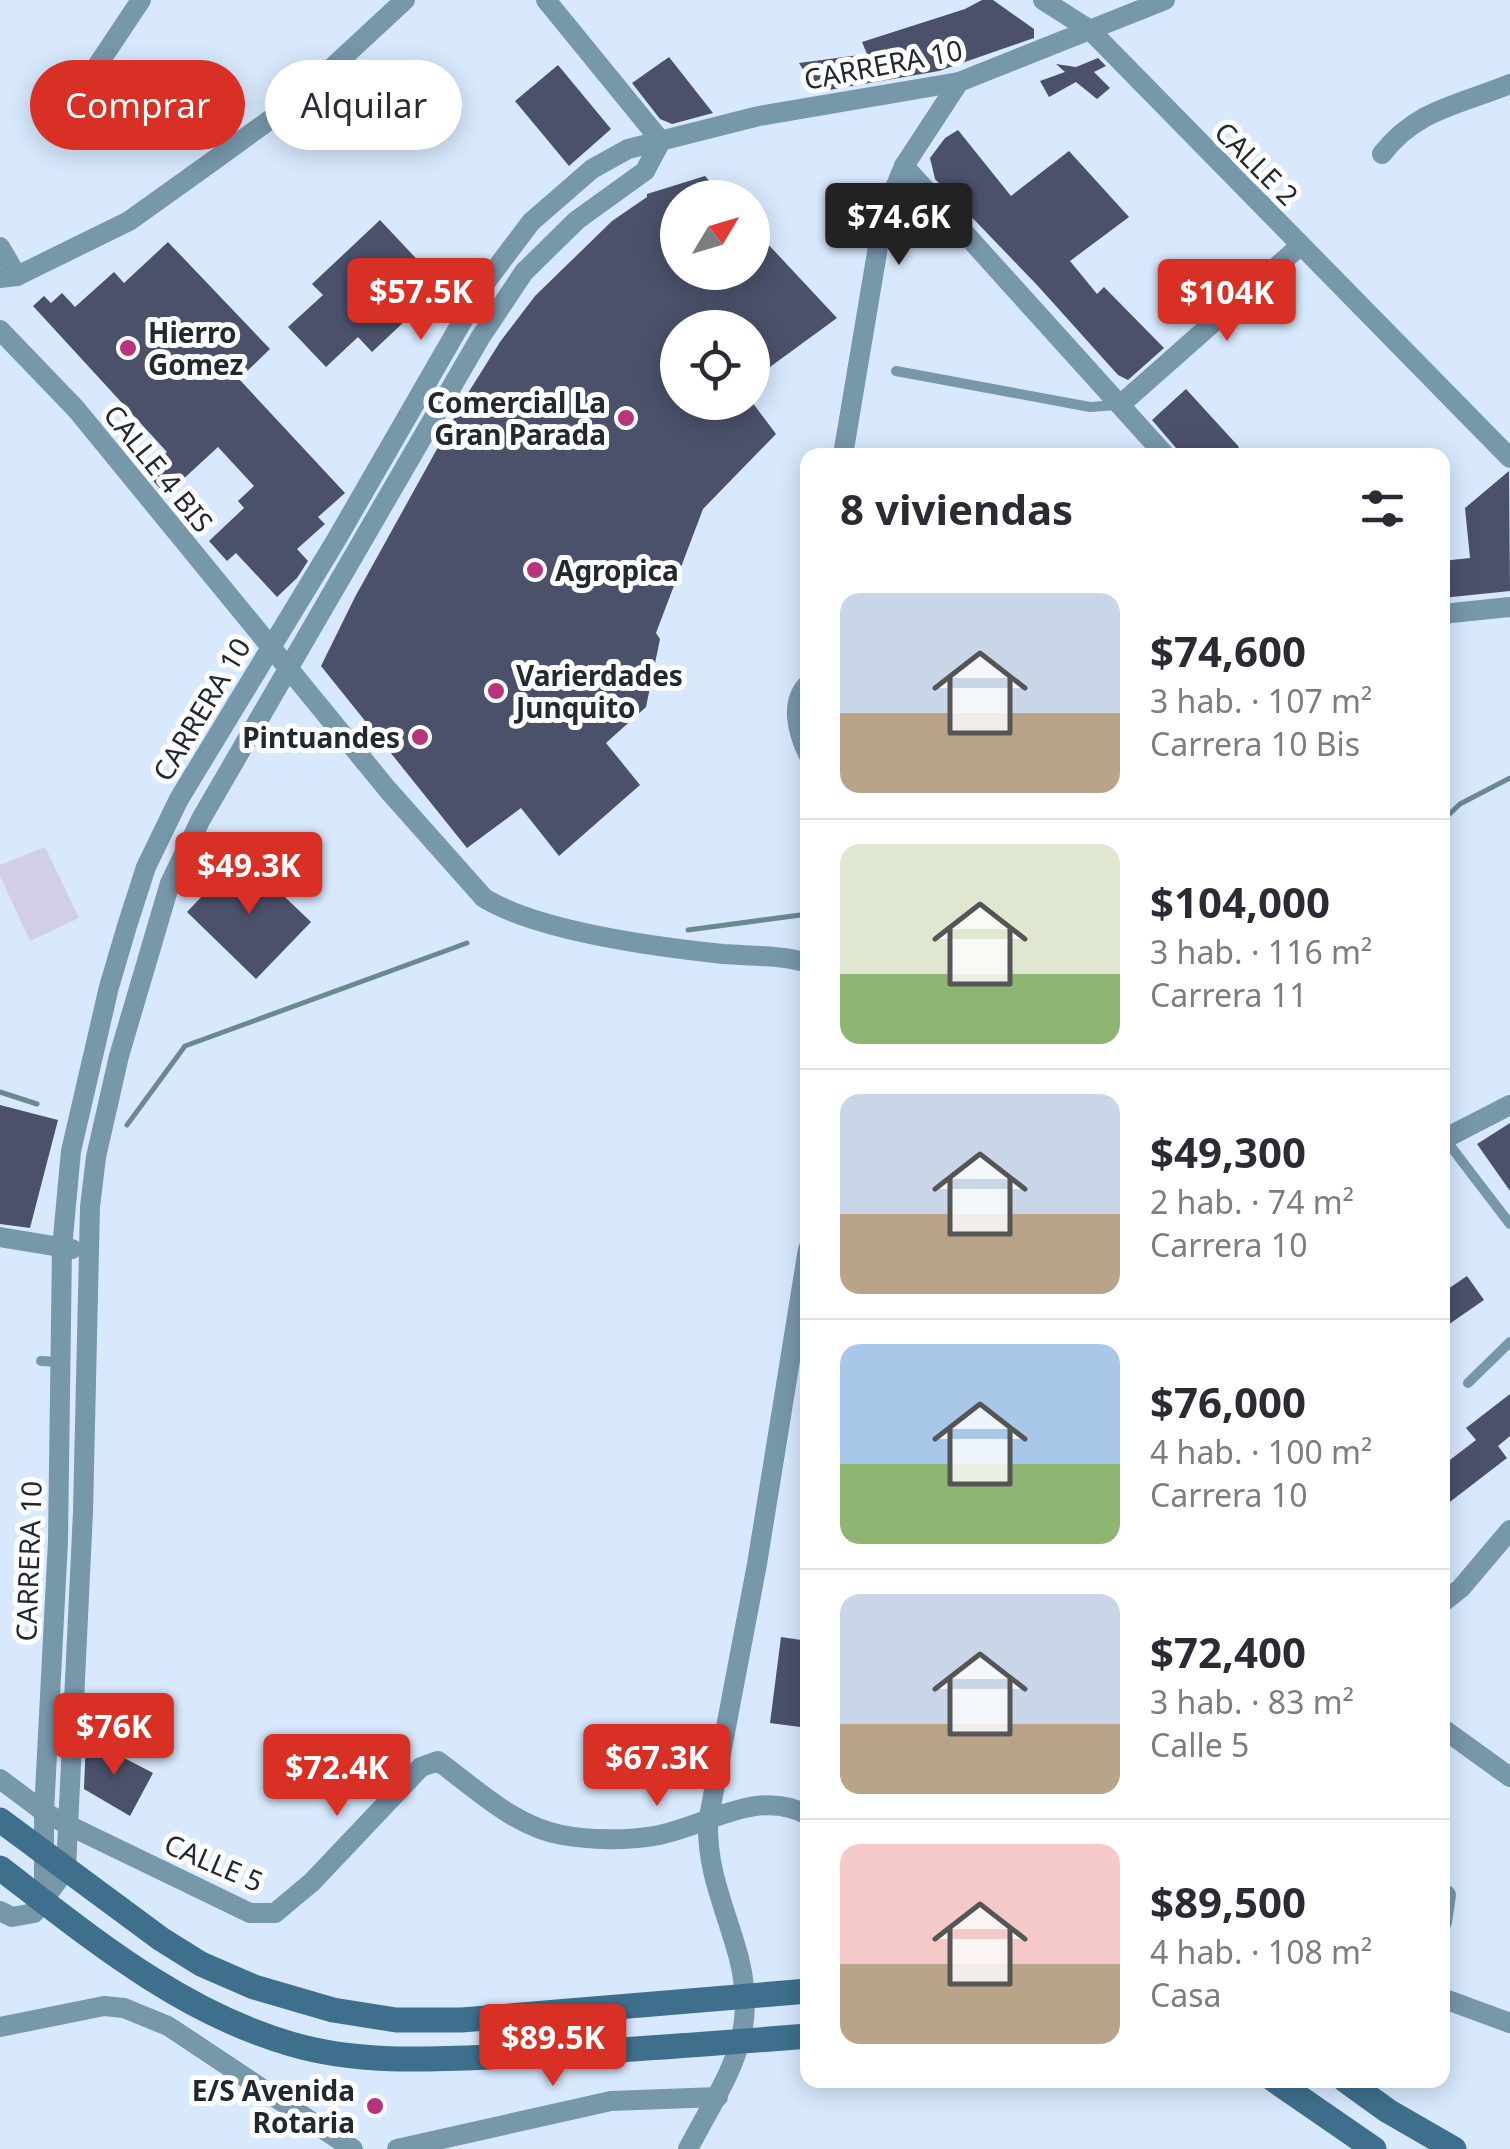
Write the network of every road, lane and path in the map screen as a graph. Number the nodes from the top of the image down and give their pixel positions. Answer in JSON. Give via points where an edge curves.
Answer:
{"nodes":[{"id":1,"x":142,"y":0,"type":"edge"},
{"id":2,"x":406,"y":0,"type":"edge"},
{"id":3,"x":546,"y":0,"type":"edge"},
{"id":4,"x":1043,"y":0,"type":"edge"},
{"id":5,"x":1165,"y":0,"type":"edge"},
{"id":6,"x":1132,"y":6,"type":"edge"},
{"id":7,"x":1090,"y":30,"type":"junction"},
{"id":8,"x":98,"y":60,"type":"edge"},
{"id":9,"x":959,"y":82,"type":"junction"},
{"id":10,"x":1510,"y":84,"type":"edge"},
{"id":11,"x":661,"y":141,"type":"junction"},
{"id":12,"x":1382,"y":154,"type":"dead end"},
{"id":13,"x":904,"y":166,"type":"junction"},
{"id":14,"x":558,"y":197,"type":"junction"},
{"id":15,"x":578,"y":220,"type":"junction"},
{"id":16,"x":1300,"y":246,"type":"junction"},
{"id":17,"x":0,"y":247,"type":"edge"},
{"id":18,"x":9,"y":277,"type":"edge"},
{"id":19,"x":461,"y":324,"type":"junction"},
{"id":20,"x":0,"y":330,"type":"edge"},
{"id":21,"x":480,"y":338,"type":"junction"},
{"id":22,"x":896,"y":372,"type":"dead end"},
{"id":23,"x":1120,"y":405,"type":"junction"},
{"id":24,"x":844,"y":448,"type":"edge"},
{"id":25,"x":1159,"y":448,"type":"edge"},
{"id":26,"x":1510,"y":458,"type":"edge"},
{"id":27,"x":1510,"y":606,"type":"edge"},
{"id":28,"x":1450,"y":613,"type":"edge"},
{"id":29,"x":270,"y":646,"type":"junction"},
{"id":30,"x":287,"y":666,"type":"junction"},
{"id":31,"x":800,"y":695,"type":"edge"},
{"id":32,"x":800,"y":738,"type":"edge"},
{"id":33,"x":800,"y":962,"type":"edge"},
{"id":34,"x":1510,"y":1105,"type":"edge"},
{"id":35,"x":1450,"y":1137,"type":"edge"},
{"id":36,"x":1450,"y":1148,"type":"edge"},
{"id":37,"x":1510,"y":1224,"type":"edge"},
{"id":38,"x":0,"y":1237,"type":"edge"},
{"id":39,"x":62,"y":1248,"type":"junction"},
{"id":40,"x":87,"y":1250,"type":"junction"},
{"id":41,"x":800,"y":1298,"type":"edge"},
{"id":42,"x":1510,"y":1342,"type":"edge"},
{"id":43,"x":1468,"y":1383,"type":"dead end"},
{"id":44,"x":1510,"y":1530,"type":"edge"},
{"id":45,"x":1450,"y":1597,"type":"edge"},
{"id":46,"x":1450,"y":1734,"type":"edge"},
{"id":47,"x":1510,"y":1778,"type":"edge"},
{"id":48,"x":0,"y":1779,"type":"edge"},
{"id":49,"x":800,"y":1811,"type":"edge"},
{"id":50,"x":44,"y":1812,"type":"junction"},
{"id":51,"x":0,"y":1820,"type":"edge"},
{"id":52,"x":708,"y":1822,"type":"junction"},
{"id":53,"x":68,"y":1825,"type":"junction"},
{"id":54,"x":42,"y":1852,"type":"junction"},
{"id":55,"x":0,"y":1868,"type":"edge"},
{"id":56,"x":66,"y":1869,"type":"junction"},
{"id":57,"x":44,"y":1901,"type":"junction"},
{"id":58,"x":0,"y":1911,"type":"edge"},
{"id":59,"x":800,"y":1992,"type":"edge"},
{"id":60,"x":746,"y":1996,"type":"junction"},
{"id":61,"x":1450,"y":2001,"type":"edge"},
{"id":62,"x":1510,"y":2023,"type":"edge"},
{"id":63,"x":0,"y":2028,"type":"edge"},
{"id":64,"x":800,"y":2037,"type":"edge"},
{"id":65,"x":742,"y":2041,"type":"junction"},
{"id":66,"x":1286,"y":2088,"type":"edge"},
{"id":67,"x":1356,"y":2088,"type":"edge"},
{"id":68,"x":718,"y":2097,"type":"junction"},
{"id":69,"x":353,"y":2149,"type":"edge"},
{"id":70,"x":397,"y":2149,"type":"edge"},
{"id":71,"x":688,"y":2149,"type":"edge"},
{"id":72,"x":1374,"y":2149,"type":"edge"},
{"id":73,"x":1454,"y":2149,"type":"edge"}],
"edges":[{"from":1,"to":8,"type":"street"},
{"from":2,"to":18,"type":"street","via":[[296,101],[129,221]]},
{"from":3,"to":11,"type":"street"},
{"from":4,"to":7,"type":"street","name":"CALLE 2"},
{"from":5,"to":6,"type":"street","name":"CARRERA 10"},
{"from":6,"to":7,"type":"street","name":"CARRERA 10"},
{"from":7,"to":9,"type":"street","name":"CARRERA 10"},
{"from":7,"to":16,"type":"street","name":"CALLE 2"},
{"from":9,"to":11,"type":"street","name":"CARRERA 10","via":[[817,105]]},
{"from":9,"to":13,"type":"street"},
{"from":10,"to":12,"type":"street","via":[[1427,114],[1400,131]]},
{"from":11,"to":14,"type":"street","name":"CARRERA 10","via":[[628,149]]},
{"from":11,"to":15,"type":"street","name":"CARRERA 10","via":[[645,171]]},
{"from":13,"to":23,"type":"street"},
{"from":13,"to":24,"type":"street","via":[[883,217]]},
{"from":14,"to":15,"type":"street"},
{"from":14,"to":19,"type":"street","name":"CARRERA 10","via":[[506,252]]},
{"from":15,"to":21,"type":"street","name":"CARRERA 10","via":[[524,272]]},
{"from":16,"to":23,"type":"street"},
{"from":16,"to":26,"type":"street","name":"CALLE 2"},
{"from":17,"to":18,"type":"street"},
{"from":19,"to":21,"type":"street"},
{"from":19,"to":29,"type":"street","name":"CARRERA 10"},
{"from":20,"to":29,"type":"street","name":"CALLE 4 BIS","via":[[76,409]]},
{"from":21,"to":30,"type":"street","name":"CARRERA 10"},
{"from":22,"to":23,"type":"lane","via":[[1090,407]]},
{"from":23,"to":25,"type":"street"},
{"from":27,"to":28,"type":"street"},
{"from":29,"to":30,"type":"street","name":"CALLE 4 BIS"},
{"from":29,"to":39,"type":"street","name":"CARRERA 10","via":[[146,866],[109,987],[72,1151]]},
{"from":30,"to":33,"type":"street","name":"CALLE 4 BIS","via":[[472,887],[503,910],[596,935]]},
{"from":30,"to":40,"type":"street","name":"CARRERA 10","via":[[170,883],[118,1056],[96,1157]]},
{"from":31,"to":32,"type":"street"},
{"from":34,"to":35,"type":"street"},
{"from":36,"to":37,"type":"lane"},
{"from":38,"to":39,"type":"street"},
{"from":39,"to":40,"type":"street"},
{"from":39,"to":50,"type":"street","name":"CARRERA 10","via":[[52,1362],[56,1602]]},
{"from":40,"to":53,"type":"street","name":"CARRERA 10"},
{"from":41,"to":52,"type":"street"},
{"from":42,"to":43,"type":"lane"},
{"from":44,"to":45,"type":"street"},
{"from":46,"to":47,"type":"street"},
{"from":48,"to":50,"type":"street","name":"CALLE 5"},
{"from":49,"to":52,"type":"street","via":[[774,1802]]},
{"from":50,"to":53,"type":"street","name":"CALLE 5"},
{"from":50,"to":54,"type":"street","name":"CARRERA 10"},
{"from":51,"to":54,"type":"main road"},
{"from":52,"to":53,"type":"street","name":"CALLE 5","via":[[654,1836],[560,1835],[520,1820],[438,1761],[420,1767],[275,1913],[250,1914]]},
{"from":52,"to":60,"type":"street","via":[[707,1856]]},
{"from":53,"to":56,"type":"street","name":"CARRERA 10"},
{"from":54,"to":56,"type":"main road"},
{"from":54,"to":57,"type":"street","name":"CARRERA 10"},
{"from":55,"to":57,"type":"main road"},
{"from":56,"to":57,"type":"street"},
{"from":56,"to":60,"type":"main road","via":[[201,1964],[333,2010],[396,2020],[462,2020]]},
{"from":57,"to":58,"type":"street","via":[[34,1912]]},
{"from":57,"to":65,"type":"main road","via":[[195,2005],[294,2045],[431,2060]]},
{"from":59,"to":60,"type":"main road"},
{"from":60,"to":65,"type":"street"},
{"from":61,"to":62,"type":"street"},
{"from":63,"to":69,"type":"street","via":[[104,2006],[124,2008],[168,2026]]},
{"from":64,"to":65,"type":"main road"},
{"from":65,"to":68,"type":"street"},
{"from":66,"to":72,"type":"main road"},
{"from":67,"to":73,"type":"main road"},
{"from":68,"to":70,"type":"street","via":[[611,2101]]},
{"from":68,"to":71,"type":"street"}]}
